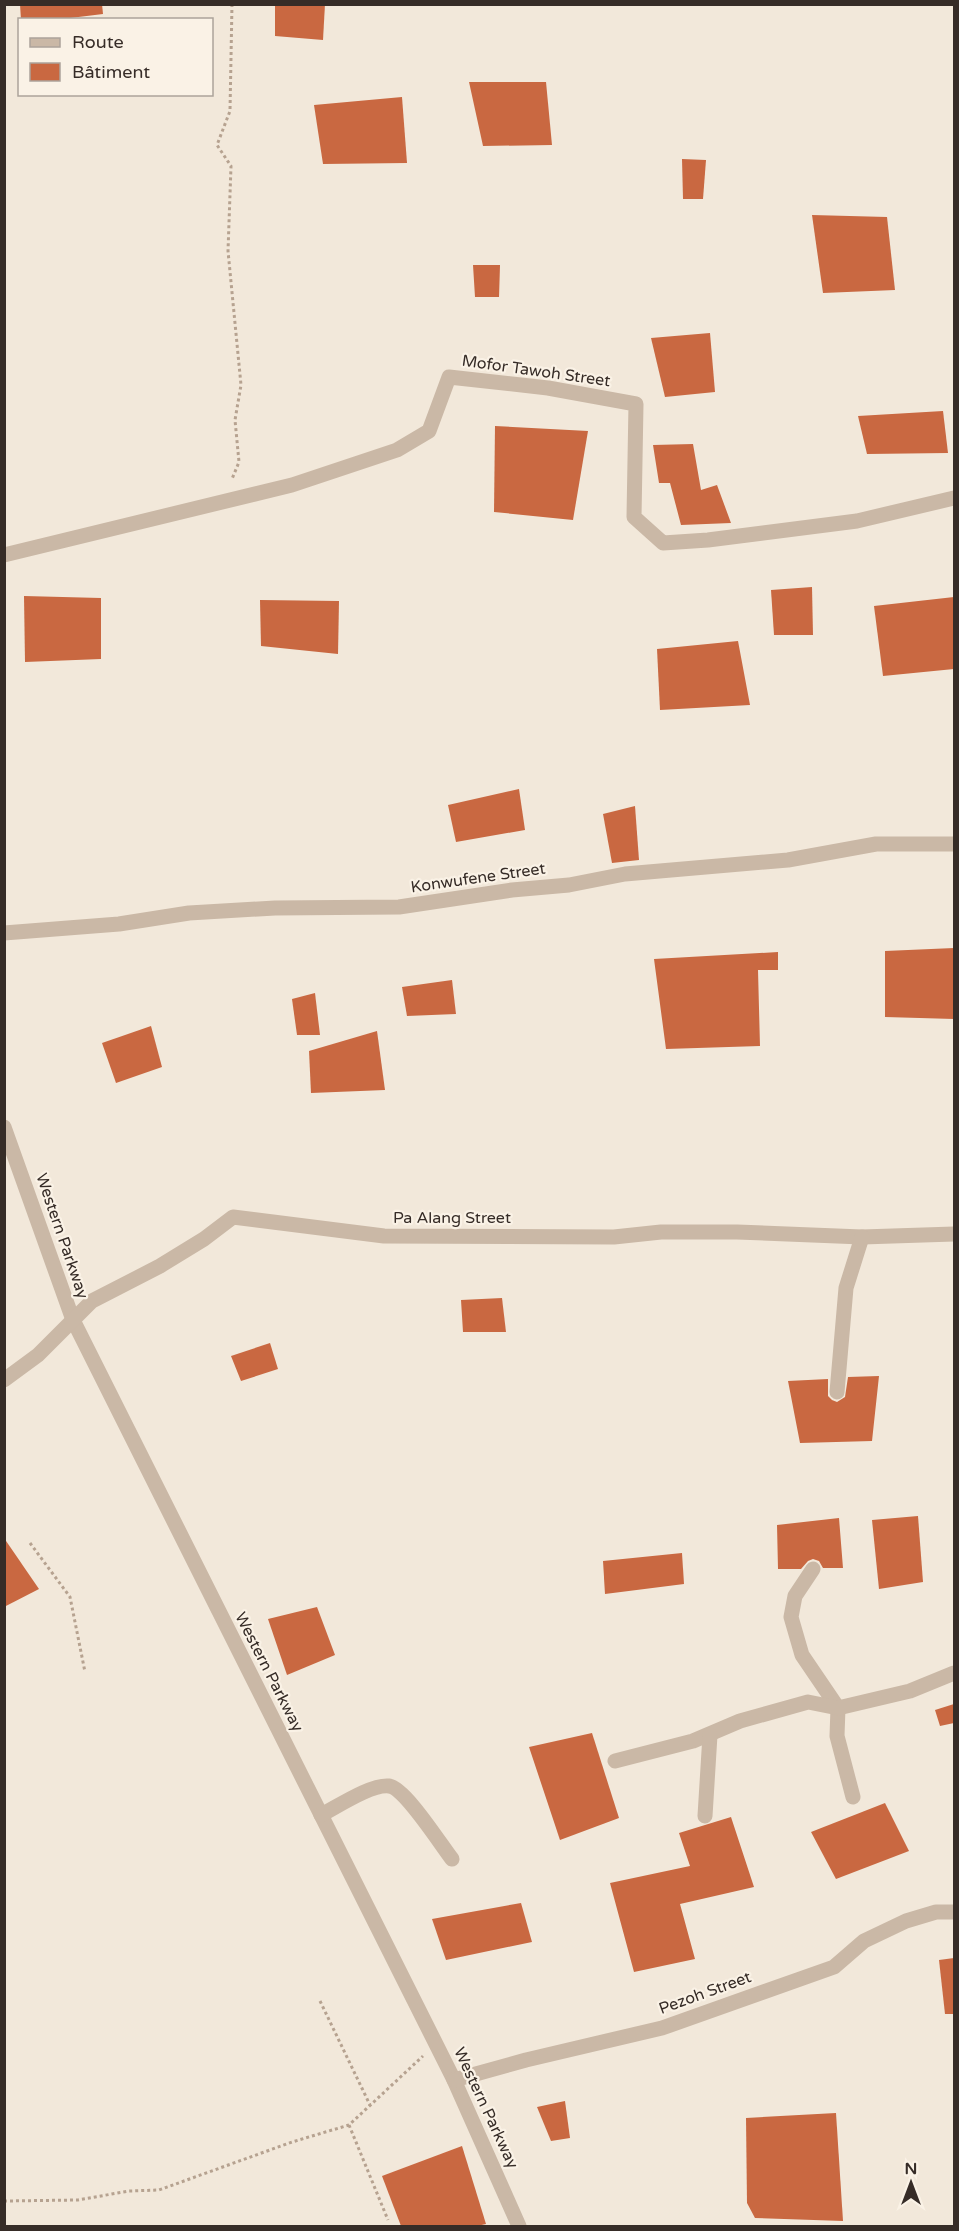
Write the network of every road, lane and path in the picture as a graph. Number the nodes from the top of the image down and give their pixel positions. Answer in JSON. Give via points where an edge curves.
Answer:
{"nodes":[{"id":1,"x":232,"y":4,"type":"edge"},
{"id":2,"x":232,"y":479,"type":"dead end"},
{"id":3,"x":954,"y":498,"type":"edge"},
{"id":4,"x":4,"y":555,"type":"edge"},
{"id":5,"x":954,"y":844,"type":"edge"},
{"id":6,"x":4,"y":933,"type":"edge"},
{"id":7,"x":4,"y":1127,"type":"edge"},
{"id":8,"x":954,"y":1234,"type":"edge"},
{"id":9,"x":862,"y":1237,"type":"junction"},
{"id":10,"x":73,"y":1320,"type":"junction"},
{"id":11,"x":4,"y":1380,"type":"edge"},
{"id":12,"x":837,"y":1392,"type":"dead end"},
{"id":13,"x":30,"y":1543,"type":"dead end"},
{"id":14,"x":813,"y":1569,"type":"dead end"},
{"id":15,"x":85,"y":1672,"type":"dead end"},
{"id":16,"x":954,"y":1673,"type":"edge"},
{"id":17,"x":838,"y":1708,"type":"junction"},
{"id":18,"x":710,"y":1735,"type":"junction"},
{"id":19,"x":615,"y":1761,"type":"dead end"},
{"id":20,"x":853,"y":1797,"type":"dead end"},
{"id":21,"x":321,"y":1815,"type":"junction"},
{"id":22,"x":705,"y":1816,"type":"dead end"},
{"id":23,"x":452,"y":1859,"type":"dead end"},
{"id":24,"x":954,"y":1912,"type":"edge"},
{"id":25,"x":320,"y":2001,"type":"dead end"},
{"id":26,"x":436,"y":2044,"type":"junction"},
{"id":27,"x":454,"y":2080,"type":"junction"},
{"id":28,"x":370,"y":2105,"type":"junction"},
{"id":29,"x":349,"y":2125,"type":"junction"},
{"id":30,"x":4,"y":2201,"type":"edge"},
{"id":31,"x":388,"y":2220,"type":"dead end"},
{"id":32,"x":519,"y":2226,"type":"edge"}],
"edges":[{"from":1,"to":2,"type":"path","via":[[230,111],[217,145],[231,166],[228,251],[242,385],[235,420],[238,462]]},
{"from":3,"to":4,"type":"street","name":"Mofor Tawoh Street","via":[[857,521],[663,543],[634,517],[636,404],[548,388],[449,377],[429,431],[397,450],[292,485]]},
{"from":5,"to":6,"type":"street","name":"Konwufene Street","via":[[876,844],[788,860],[625,874],[399,907],[200,912],[119,924]]},
{"from":7,"to":10,"type":"street","name":"Western Parkway"},
{"from":8,"to":9,"type":"street","name":"Pa Alang Street"},
{"from":9,"to":10,"type":"street","name":"Pa Alang Street","via":[[737,1232],[384,1236],[233,1217],[159,1266],[92,1301]]},
{"from":9,"to":12,"type":"street","via":[[846,1288]]},
{"from":10,"to":11,"type":"street","name":"Pa Alang Street"},
{"from":10,"to":21,"type":"street","name":"Western Parkway"},
{"from":13,"to":15,"type":"path","via":[[70,1597]]},
{"from":14,"to":17,"type":"street","via":[[795,1596],[791,1617],[802,1655]]},
{"from":16,"to":17,"type":"street","via":[[910,1691]]},
{"from":17,"to":18,"type":"street","via":[[808,1702],[740,1721]]},
{"from":17,"to":20,"type":"street","via":[[837,1736]]},
{"from":18,"to":19,"type":"street"},
{"from":18,"to":22,"type":"street"},
{"from":21,"to":23,"type":"street","via":[[371,1789],[388,1785],[407,1798]]},
{"from":21,"to":26,"type":"street","name":"Western Parkway"},
{"from":24,"to":27,"type":"street","name":"Pezoh Street","via":[[936,1912],[906,1921],[864,1941],[834,1967],[662,2028]]},
{"from":25,"to":28,"type":"path"},
{"from":26,"to":27,"type":"street","name":"Western Parkway"},
{"from":26,"to":28,"type":"path"},
{"from":27,"to":32,"type":"street","name":"Western Parkway"},
{"from":28,"to":29,"type":"path"},
{"from":29,"to":30,"type":"path","via":[[159,2190],[78,2200]]},
{"from":29,"to":31,"type":"path"}]}
